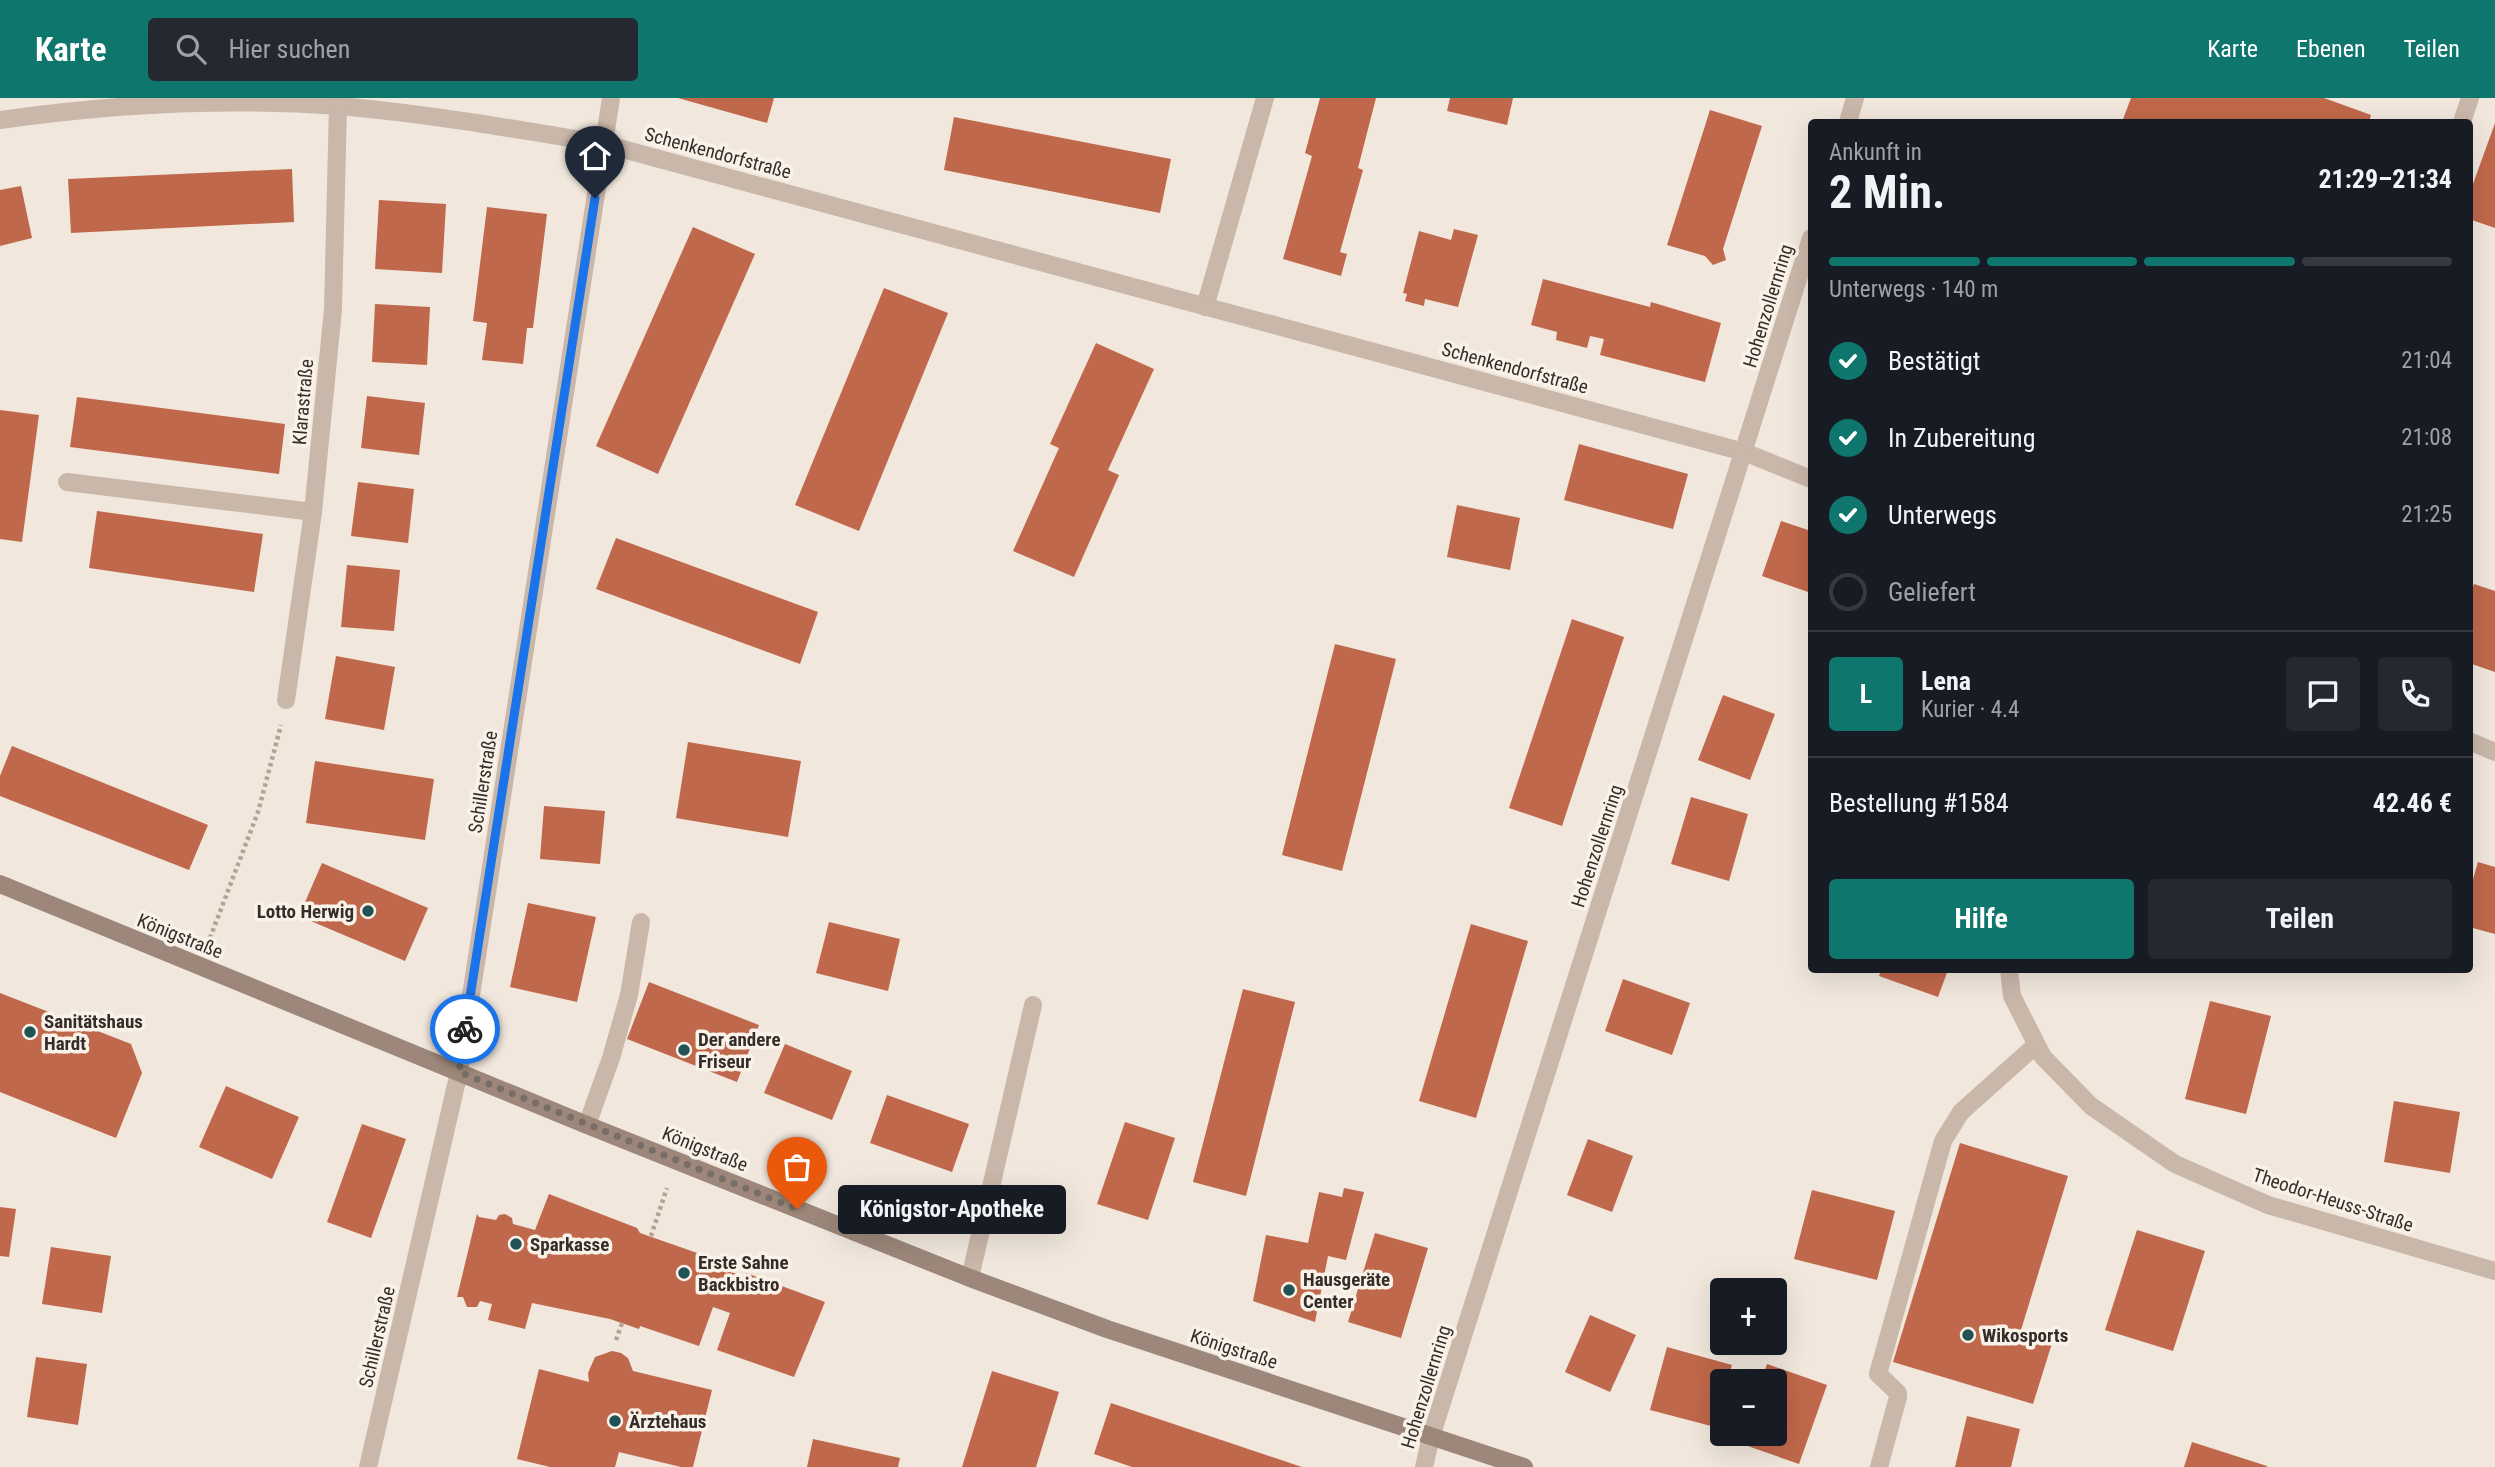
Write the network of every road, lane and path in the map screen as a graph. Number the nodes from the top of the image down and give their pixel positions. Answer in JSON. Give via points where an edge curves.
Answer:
{"nodes":[{"id":1,"x":611,"y":98,"type":"edge"},
{"id":2,"x":1265,"y":98,"type":"edge"},
{"id":3,"x":1855,"y":98,"type":"edge"},
{"id":4,"x":2470,"y":98,"type":"edge"},
{"id":5,"x":276,"y":100,"type":"edge"},
{"id":6,"x":338,"y":106,"type":"junction"},
{"id":7,"x":1848,"y":119,"type":"edge"},
{"id":8,"x":2463,"y":119,"type":"edge"},
{"id":9,"x":0,"y":120,"type":"edge"},
{"id":10,"x":604,"y":144,"type":"junction"},
{"id":11,"x":1808,"y":248,"type":"edge"},
{"id":12,"x":1205,"y":307,"type":"junction"},
{"id":13,"x":1744,"y":452,"type":"junction"},
{"id":14,"x":1808,"y":478,"type":"edge"},
{"id":15,"x":67,"y":482,"type":"dead end"},
{"id":16,"x":313,"y":512,"type":"junction"},
{"id":17,"x":286,"y":700,"type":"joint"},
{"id":18,"x":2473,"y":743,"type":"edge"},
{"id":19,"x":2495,"y":752,"type":"edge"},
{"id":20,"x":0,"y":884,"type":"edge"},
{"id":21,"x":641,"y":922,"type":"dead end"},
{"id":22,"x":199,"y":966,"type":"junction"},
{"id":23,"x":2008,"y":973,"type":"edge"},
{"id":24,"x":1033,"y":1005,"type":"dead end"},
{"id":25,"x":2036,"y":1045,"type":"junction"},
{"id":26,"x":459,"y":1072,"type":"junction"},
{"id":27,"x":587,"y":1125,"type":"junction"},
{"id":28,"x":676,"y":1160,"type":"junction"},
{"id":29,"x":651,"y":1237,"type":"dead end"},
{"id":30,"x":2495,"y":1271,"type":"edge"},
{"id":31,"x":970,"y":1278,"type":"junction"},
{"id":32,"x":622,"y":1324,"type":"dead end"},
{"id":33,"x":616,"y":1340,"type":"dead end"},
{"id":34,"x":1431,"y":1437,"type":"junction"},
{"id":35,"x":368,"y":1467,"type":"edge"},
{"id":36,"x":1424,"y":1467,"type":"edge"},
{"id":37,"x":1524,"y":1467,"type":"edge"},
{"id":38,"x":1879,"y":1467,"type":"edge"}],
"edges":[{"from":1,"to":10,"type":"street","name":"Schillerstraße"},
{"from":2,"to":12,"type":"street"},
{"from":3,"to":7,"type":"street"},
{"from":4,"to":8,"type":"street"},
{"from":5,"to":6,"type":"street","name":"Schenkendorfstraße"},
{"from":5,"to":9,"type":"street","name":"Schenkendorfstraße","via":[[187,102]]},
{"from":6,"to":10,"type":"street","name":"Schenkendorfstraße","via":[[439,116]]},
{"from":6,"to":16,"type":"street","name":"Klarastraße","via":[[332,310]]},
{"from":10,"to":12,"type":"street","name":"Schenkendorfstraße"},
{"from":10,"to":26,"type":"street","name":"Schillerstraße"},
{"from":11,"to":13,"type":"street","name":"Hohenzollernring"},
{"from":12,"to":13,"type":"street","name":"Schenkendorfstraße"},
{"from":13,"to":14,"type":"street","name":"Schenkendorfstraße"},
{"from":13,"to":34,"type":"street","name":"Hohenzollernring"},
{"from":15,"to":16,"type":"street"},
{"from":16,"to":17,"type":"street","name":"Klarastraße"},
{"from":17,"to":22,"type":"path","via":[[258,812]]},
{"from":18,"to":19,"type":"street"},
{"from":20,"to":22,"type":"main road","name":"Königstraße"},
{"from":21,"to":27,"type":"street","via":[[629,995]]},
{"from":22,"to":26,"type":"main road","name":"Königstraße"},
{"from":23,"to":25,"type":"street","name":"Theodor-Heuss-Straße","via":[[2012,996]]},
{"from":24,"to":31,"type":"street"},
{"from":25,"to":30,"type":"street","name":"Theodor-Heuss-Straße","via":[[2091,1106],[2175,1164],[2268,1205]]},
{"from":25,"to":38,"type":"street","via":[[1966,1107],[1942,1141],[1878,1374],[1898,1393]]},
{"from":26,"to":27,"type":"main road","name":"Königstraße"},
{"from":26,"to":35,"type":"street","name":"Schillerstraße"},
{"from":27,"to":28,"type":"main road","name":"Königstraße"},
{"from":28,"to":29,"type":"path"},
{"from":28,"to":31,"type":"main road","name":"Königstraße"},
{"from":31,"to":34,"type":"main road","name":"Königstraße","via":[[1107,1329]]},
{"from":32,"to":33,"type":"path"},
{"from":34,"to":36,"type":"street","name":"Hohenzollernring"},
{"from":34,"to":37,"type":"main road","name":"Königstraße"}]}
